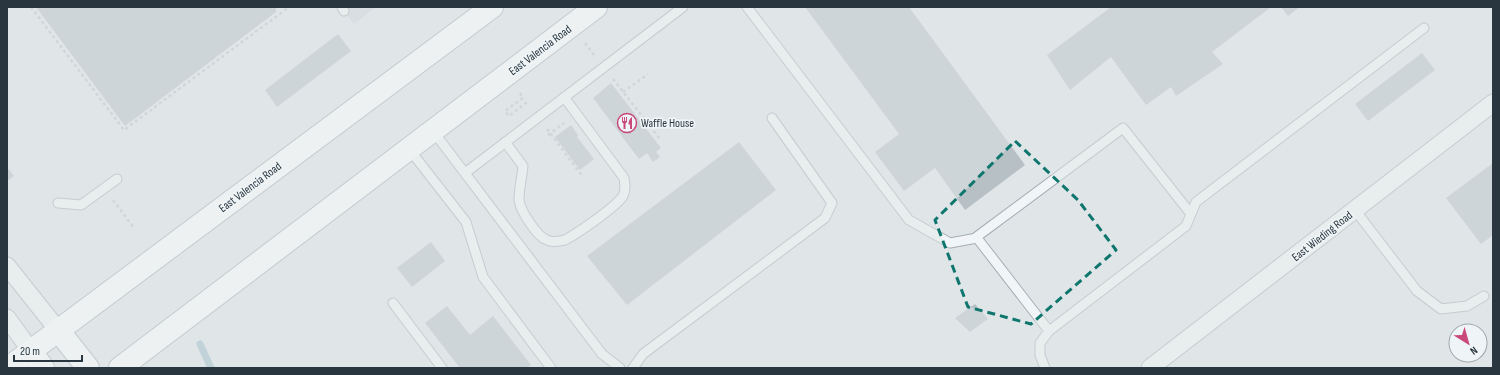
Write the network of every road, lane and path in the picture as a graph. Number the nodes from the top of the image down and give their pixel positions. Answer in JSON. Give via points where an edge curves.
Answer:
{"nodes":[{"id":1,"x":31,"y":7,"type":"edge"},
{"id":2,"x":289,"y":7,"type":"edge"},
{"id":3,"x":492,"y":7,"type":"edge"},
{"id":4,"x":596,"y":7,"type":"edge"},
{"id":5,"x":683,"y":7,"type":"edge"},
{"id":6,"x":747,"y":7,"type":"edge"},
{"id":7,"x":1424,"y":28,"type":"dead end"},
{"id":8,"x":582,"y":40,"type":"dead end"},
{"id":9,"x":604,"y":67,"type":"junction"},
{"id":10,"x":648,"y":74,"type":"dead end"},
{"id":11,"x":623,"y":92,"type":"junction"},
{"id":12,"x":564,"y":97,"type":"junction"},
{"id":13,"x":1493,"y":103,"type":"edge"},
{"id":14,"x":772,"y":118,"type":"dead end"},
{"id":15,"x":432,"y":131,"type":"junction"},
{"id":16,"x":660,"y":139,"type":"dead end"},
{"id":17,"x":505,"y":142,"type":"junction"},
{"id":18,"x":409,"y":149,"type":"junction"},
{"id":19,"x":465,"y":173,"type":"junction"},
{"id":20,"x":116,"y":179,"type":"dead end"},
{"id":21,"x":112,"y":198,"type":"dead end"},
{"id":22,"x":58,"y":203,"type":"dead end"},
{"id":23,"x":1355,"y":210,"type":"junction"},
{"id":24,"x":1191,"y":214,"type":"junction"},
{"id":25,"x":134,"y":228,"type":"dead end"},
{"id":26,"x":975,"y":238,"type":"junction"},
{"id":27,"x":7,"y":266,"type":"edge"},
{"id":28,"x":1484,"y":296,"type":"dead end"},
{"id":29,"x":393,"y":303,"type":"dead end"},
{"id":30,"x":7,"y":318,"type":"edge"},
{"id":31,"x":58,"y":330,"type":"junction"},
{"id":32,"x":1049,"y":331,"type":"junction"},
{"id":33,"x":37,"y":359,"type":"edge"},
{"id":34,"x":126,"y":366,"type":"edge"},
{"id":35,"x":8,"y":368,"type":"edge"},
{"id":36,"x":88,"y":368,"type":"edge"},
{"id":37,"x":442,"y":368,"type":"edge"},
{"id":38,"x":551,"y":368,"type":"edge"},
{"id":39,"x":620,"y":368,"type":"edge"},
{"id":40,"x":633,"y":368,"type":"edge"},
{"id":41,"x":1045,"y":368,"type":"edge"},
{"id":42,"x":1150,"y":368,"type":"edge"}],
"edges":[{"from":1,"to":2,"type":"path","via":[[124,130]]},
{"from":3,"to":31,"type":"main road","name":"East Valencia Road"},
{"from":4,"to":15,"type":"main road","name":"East Valencia Road"},
{"from":5,"to":9,"type":"lane"},
{"from":6,"to":26,"type":"lane","via":[[909,220],[950,243]]},
{"from":7,"to":24,"type":"lane","via":[[1196,202]]},
{"from":8,"to":9,"type":"path"},
{"from":9,"to":11,"type":"path"},
{"from":9,"to":12,"type":"lane"},
{"from":10,"to":11,"type":"path"},
{"from":11,"to":16,"type":"path"},
{"from":12,"to":17,"type":"lane"},
{"from":12,"to":17,"type":"lane","via":[[624,178],[626,186],[623,196],[609,208],[565,240],[546,240],[540,236],[522,211],[519,200],[523,166]]},
{"from":13,"to":23,"type":"street","name":"East Wieding Road"},
{"from":14,"to":40,"type":"lane","via":[[832,203],[825,218],[643,354]]},
{"from":15,"to":18,"type":"main road","name":"East Valencia Road"},
{"from":15,"to":19,"type":"lane"},
{"from":17,"to":19,"type":"lane"},
{"from":18,"to":34,"type":"main road","name":"East Valencia Road"},
{"from":18,"to":38,"type":"lane","via":[[466,222],[484,277]]},
{"from":19,"to":39,"type":"lane","via":[[602,354]]},
{"from":20,"to":22,"type":"lane","via":[[81,205]]},
{"from":21,"to":25,"type":"path"},
{"from":23,"to":28,"type":"lane","via":[[1417,291],[1441,309],[1467,306]]},
{"from":23,"to":42,"type":"street","name":"East Wieding Road"},
{"from":24,"to":26,"type":"lane","via":[[1123,128]]},
{"from":24,"to":32,"type":"lane","via":[[1186,226]]},
{"from":26,"to":32,"type":"lane"},
{"from":27,"to":31,"type":"street"},
{"from":29,"to":37,"type":"lane"},
{"from":30,"to":33,"type":"street"},
{"from":31,"to":33,"type":"main road","name":"East Valencia Road"},
{"from":31,"to":36,"type":"main road"},
{"from":32,"to":41,"type":"lane","via":[[1040,343],[1040,355]]},
{"from":33,"to":35,"type":"main road","name":"East Valencia Road"}]}
